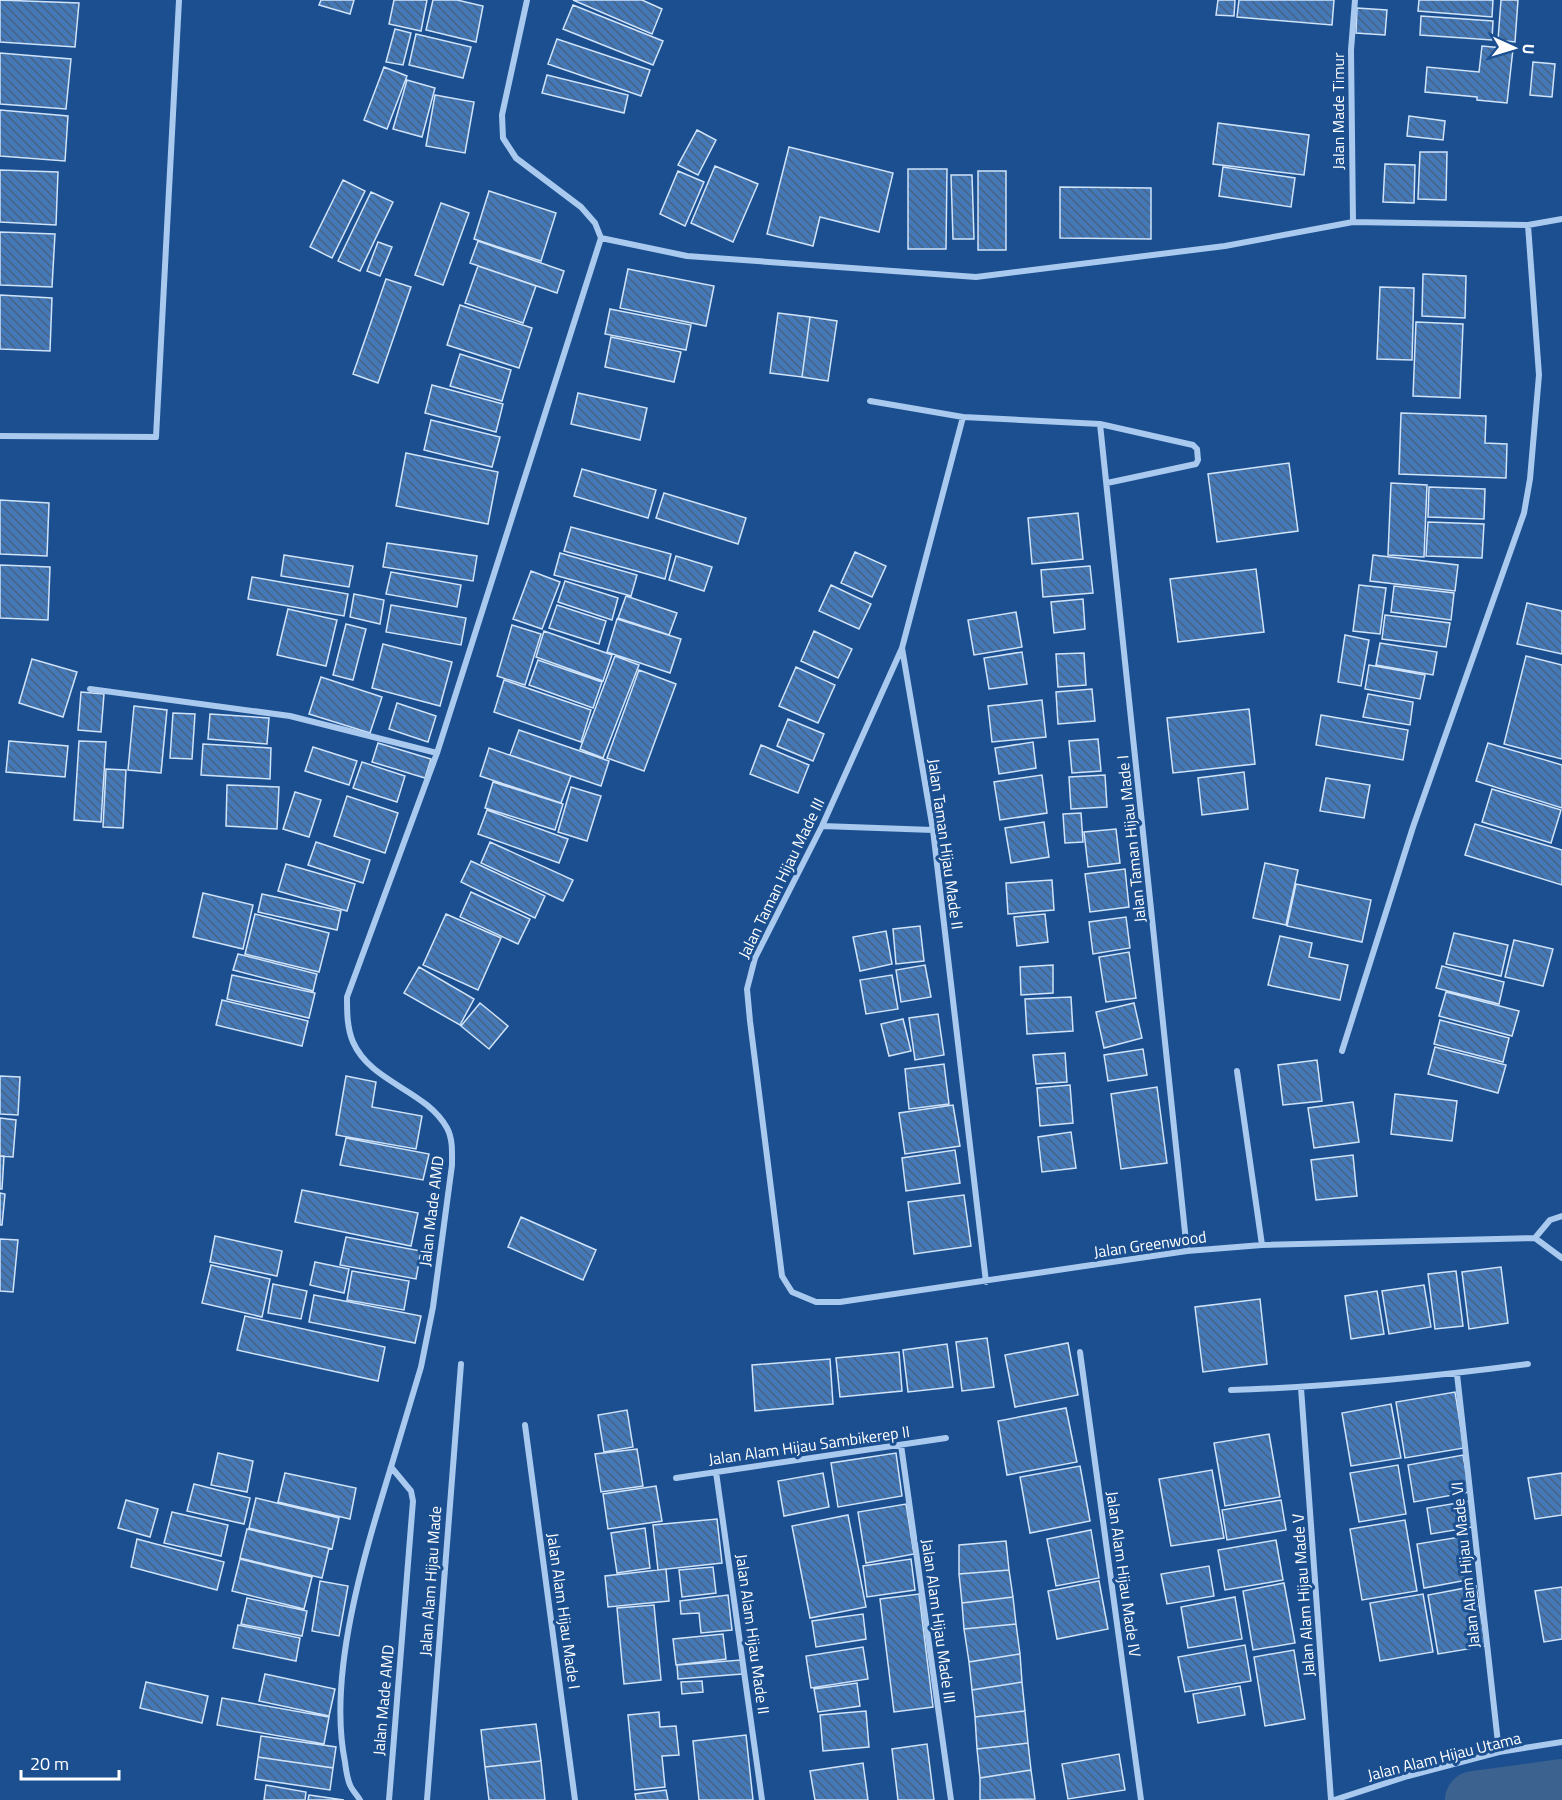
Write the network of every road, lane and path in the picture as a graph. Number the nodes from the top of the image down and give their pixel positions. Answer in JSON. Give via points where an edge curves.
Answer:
{"nodes":[{"id":1,"x":179,"y":0,"type":"edge"},
{"id":2,"x":526,"y":0,"type":"edge"},
{"id":3,"x":1355,"y":0,"type":"edge"},
{"id":4,"x":1562,"y":219,"type":"edge"},
{"id":5,"x":1353,"y":222,"type":"junction"},
{"id":6,"x":1528,"y":225,"type":"junction"},
{"id":7,"x":601,"y":238,"type":"junction"},
{"id":8,"x":870,"y":401,"type":"dead end"},
{"id":9,"x":963,"y":417,"type":"junction"},
{"id":10,"x":1100,"y":424,"type":"junction"},
{"id":11,"x":0,"y":436,"type":"edge"},
{"id":12,"x":1107,"y":483,"type":"junction"},
{"id":13,"x":902,"y":648,"type":"junction"},
{"id":14,"x":90,"y":689,"type":"dead end"},
{"id":15,"x":437,"y":753,"type":"junction"},
{"id":16,"x":822,"y":826,"type":"junction"},
{"id":17,"x":933,"y":830,"type":"junction"},
{"id":18,"x":1342,"y":1051,"type":"dead end"},
{"id":19,"x":1237,"y":1071,"type":"dead end"},
{"id":20,"x":1562,"y":1216,"type":"edge"},
{"id":21,"x":1534,"y":1238,"type":"junction"},
{"id":22,"x":1262,"y":1245,"type":"junction"},
{"id":23,"x":1187,"y":1251,"type":"junction"},
{"id":24,"x":1562,"y":1258,"type":"edge"},
{"id":25,"x":782,"y":1276,"type":"joint"},
{"id":26,"x":986,"y":1282,"type":"junction"},
{"id":27,"x":1080,"y":1352,"type":"dead end"},
{"id":28,"x":461,"y":1364,"type":"dead end"},
{"id":29,"x":1528,"y":1364,"type":"dead end"},
{"id":30,"x":1457,"y":1374,"type":"junction"},
{"id":31,"x":1301,"y":1388,"type":"junction"},
{"id":32,"x":1231,"y":1390,"type":"dead end"},
{"id":33,"x":525,"y":1425,"type":"dead end"},
{"id":34,"x":946,"y":1438,"type":"dead end"},
{"id":35,"x":901,"y":1445,"type":"junction"},
{"id":36,"x":390,"y":1467,"type":"junction"},
{"id":37,"x":716,"y":1472,"type":"junction"},
{"id":38,"x":675,"y":1478,"type":"dead end"},
{"id":39,"x":1562,"y":1742,"type":"edge"},
{"id":40,"x":1499,"y":1752,"type":"junction"},
{"id":41,"x":360,"y":1800,"type":"edge"},
{"id":42,"x":389,"y":1800,"type":"edge"},
{"id":43,"x":427,"y":1800,"type":"edge"},
{"id":44,"x":575,"y":1800,"type":"edge"},
{"id":45,"x":762,"y":1800,"type":"edge"},
{"id":46,"x":951,"y":1800,"type":"edge"},
{"id":47,"x":1142,"y":1800,"type":"edge"},
{"id":48,"x":1332,"y":1800,"type":"edge"}],
"edges":[{"from":1,"to":11,"type":"street","via":[[156,437]]},
{"from":2,"to":7,"type":"street","via":[[502,115],[503,138],[516,158],[580,207],[595,223]]},
{"from":3,"to":5,"type":"street","name":"Jalan Made Timur","via":[[1351,50]]},
{"from":4,"to":6,"type":"street"},
{"from":5,"to":6,"type":"street"},
{"from":5,"to":7,"type":"street","via":[[1225,246],[976,277],[687,256]]},
{"from":6,"to":18,"type":"street","via":[[1539,375],[1524,513],[1413,827]]},
{"from":7,"to":15,"type":"street"},
{"from":8,"to":9,"type":"street"},
{"from":9,"to":10,"type":"street"},
{"from":9,"to":13,"type":"street","name":"Jalan Taman Hijau Made II"},
{"from":10,"to":12,"type":"street","name":"Jalan Taman Hijau Made I"},
{"from":10,"to":12,"type":"street","via":[[1192,445],[1198,455],[1196,464]]},
{"from":12,"to":23,"type":"street","name":"Jalan Taman Hijau Made I"},
{"from":13,"to":16,"type":"street","name":"Jalan Taman Hijau Made III"},
{"from":13,"to":17,"type":"street","name":"Jalan Taman Hijau Made II"},
{"from":14,"to":15,"type":"street","via":[[290,716]]},
{"from":15,"to":36,"type":"street","name":"Jalan Made AMD","via":[[347,997],[353,1042],[364,1060],[437,1114],[452,1146],[433,1307],[421,1368]]},
{"from":16,"to":17,"type":"street"},
{"from":16,"to":25,"type":"street","name":"Jalan Taman Hijau Made III","via":[[755,958],[747,989]]},
{"from":17,"to":26,"type":"street","name":"Jalan Taman Hijau Made II"},
{"from":19,"to":22,"type":"street"},
{"from":20,"to":21,"type":"street","via":[[1550,1220]]},
{"from":21,"to":22,"type":"street","name":"Jalan Greenwood"},
{"from":21,"to":24,"type":"street"},
{"from":22,"to":23,"type":"street","name":"Jalan Greenwood"},
{"from":23,"to":26,"type":"street","name":"Jalan Greenwood"},
{"from":25,"to":26,"type":"street","name":"Jalan Greenwood","via":[[792,1292],[816,1302]]},
{"from":27,"to":47,"type":"street","name":"Jalan Alam Hijau Made IV"},
{"from":28,"to":43,"type":"street","name":"Jalan Alam Hijau Made"},
{"from":29,"to":30,"type":"street"},
{"from":30,"to":31,"type":"street"},
{"from":30,"to":40,"type":"street","name":"Jalan Alam Hijau Made VI"},
{"from":31,"to":32,"type":"street"},
{"from":31,"to":48,"type":"street","name":"Jalan Alam Hijau Made V"},
{"from":33,"to":44,"type":"street","name":"Jalan Alam Hijau Made I"},
{"from":34,"to":35,"type":"street","name":"Jalan Alam Hijau Sambikerep II"},
{"from":35,"to":37,"type":"street","name":"Jalan Alam Hijau Sambikerep II"},
{"from":35,"to":46,"type":"street","name":"Jalan Alam Hijau Made III"},
{"from":36,"to":41,"type":"street","name":"Jalan Made AMD","via":[[368,1541],[342,1680],[340,1739],[349,1784]]},
{"from":36,"to":42,"type":"street","name":"Jalan Made AMD","via":[[411,1491],[413,1501]]},
{"from":37,"to":38,"type":"street","name":"Jalan Alam Hijau Sambikerep II"},
{"from":37,"to":45,"type":"street","name":"Jalan Alam Hijau Made II"},
{"from":39,"to":40,"type":"street","name":"Jalan Alam Hijau Utama"},
{"from":40,"to":48,"type":"street","name":"Jalan Alam Hijau Utama"}]}
